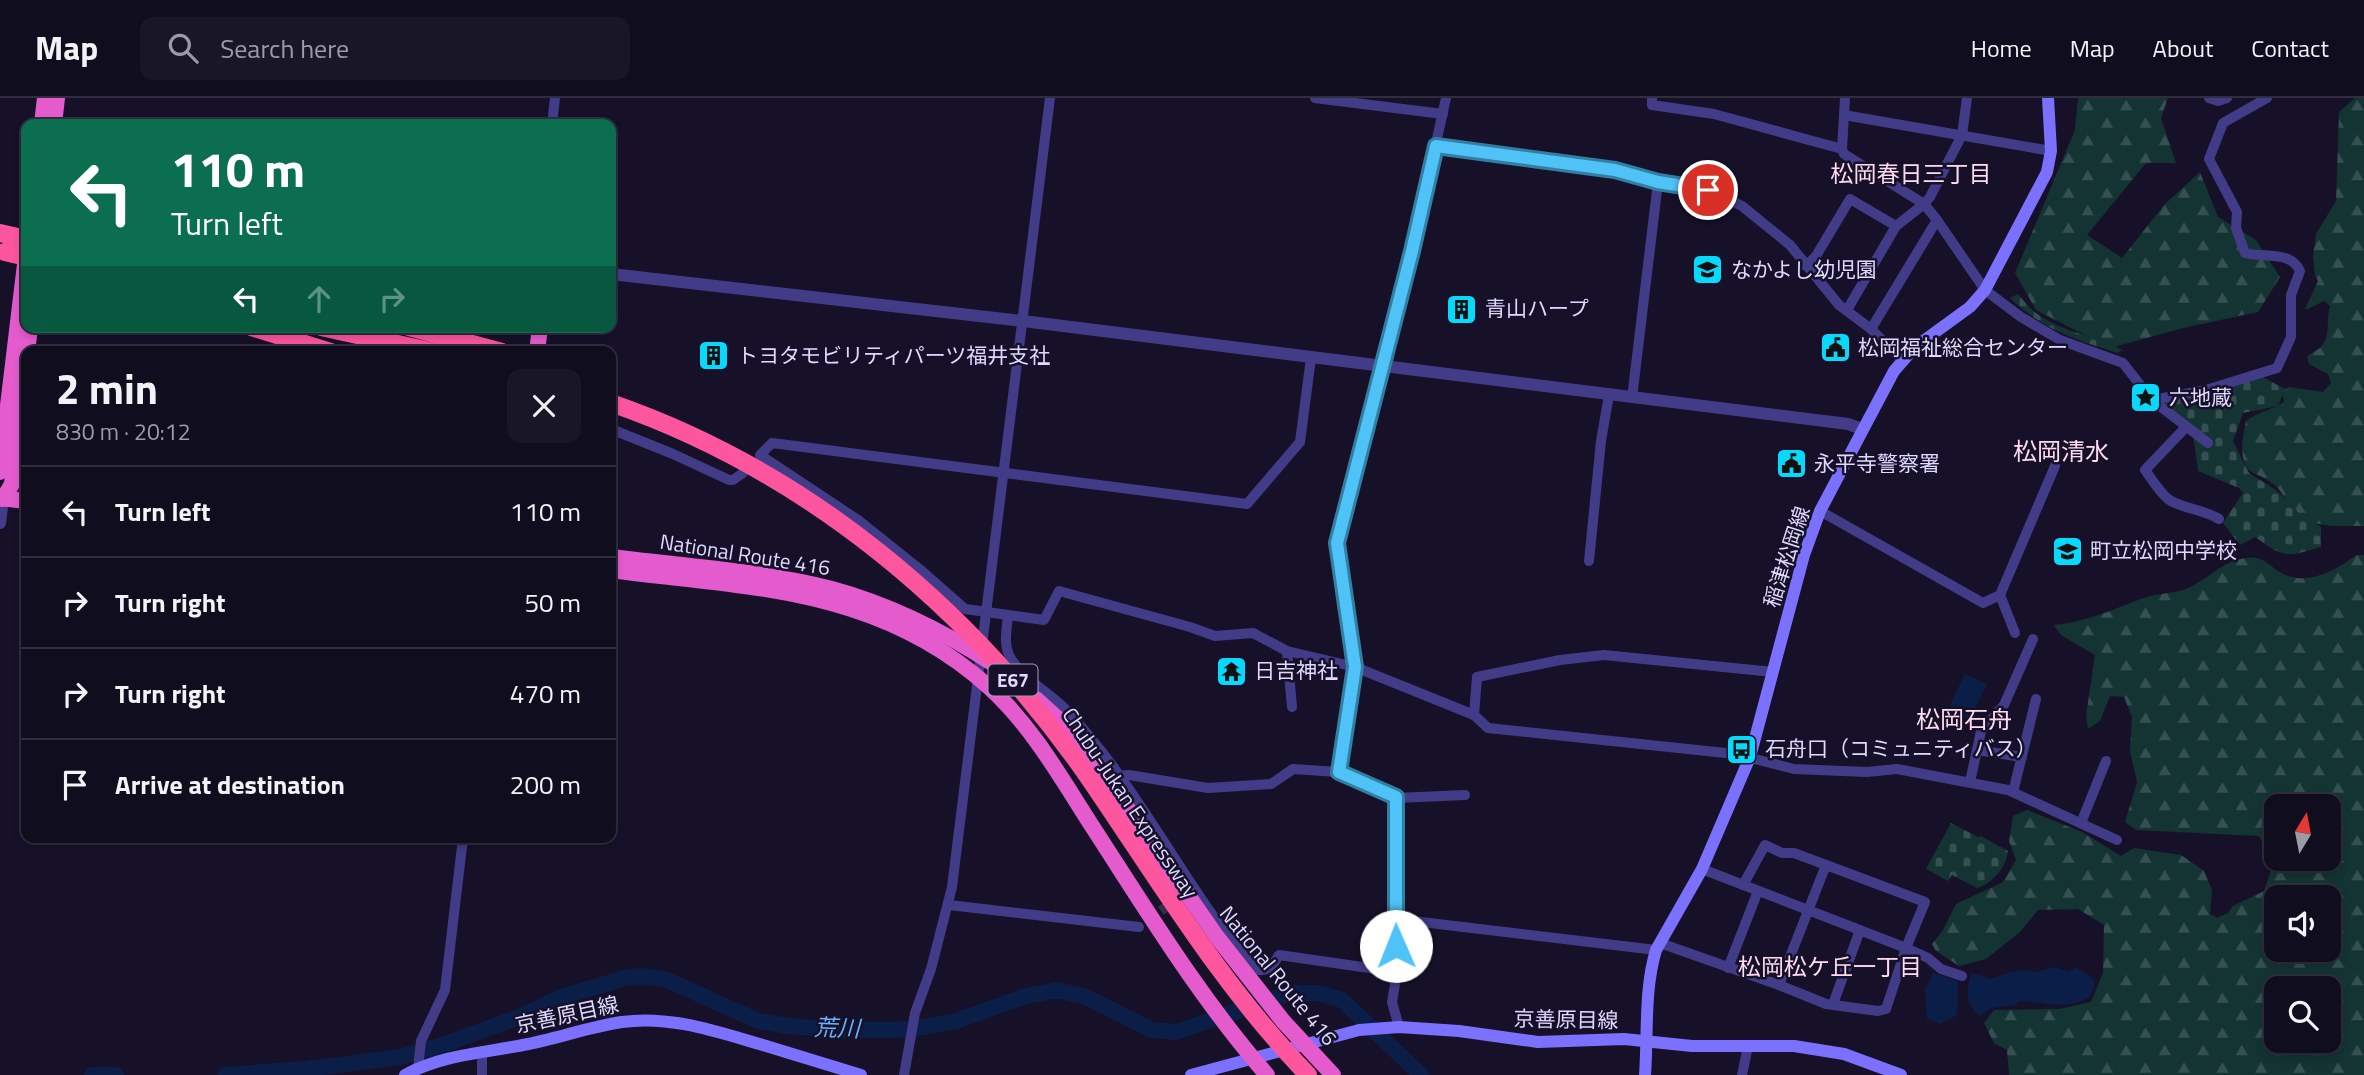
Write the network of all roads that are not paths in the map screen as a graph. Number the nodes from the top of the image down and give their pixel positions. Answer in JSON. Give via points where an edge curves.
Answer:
{"nodes":[{"id":1,"x":45,"y":98,"type":"edge"},
{"id":2,"x":57,"y":98,"type":"edge"},
{"id":3,"x":555,"y":98,"type":"edge"},
{"id":4,"x":1050,"y":98,"type":"edge"},
{"id":5,"x":1315,"y":98,"type":"edge"},
{"id":6,"x":1446,"y":98,"type":"edge"},
{"id":7,"x":1652,"y":98,"type":"edge"},
{"id":8,"x":1845,"y":98,"type":"edge"},
{"id":9,"x":1967,"y":98,"type":"edge"},
{"id":10,"x":2048,"y":98,"type":"edge"},
{"id":11,"x":2209,"y":98,"type":"edge"},
{"id":12,"x":2227,"y":98,"type":"edge"},
{"id":13,"x":2267,"y":98,"type":"edge"},
{"id":14,"x":1443,"y":114,"type":"junction"},
{"id":15,"x":1844,"y":115,"type":"junction"},
{"id":16,"x":43,"y":119,"type":"edge"},
{"id":17,"x":55,"y":119,"type":"edge"},
{"id":18,"x":553,"y":119,"type":"edge"},
{"id":19,"x":1962,"y":135,"type":"junction"},
{"id":20,"x":1436,"y":146,"type":"junction"},
{"id":21,"x":1842,"y":149,"type":"junction"},
{"id":22,"x":2050,"y":151,"type":"junction"},
{"id":23,"x":1658,"y":182,"type":"junction"},
{"id":24,"x":1924,"y":204,"type":"junction"},
{"id":25,"x":1937,"y":220,"type":"junction"},
{"id":26,"x":1896,"y":226,"type":"junction"},
{"id":27,"x":1807,"y":266,"type":"junction"},
{"id":28,"x":616,"y":275,"type":"edge"},
{"id":29,"x":1985,"y":290,"type":"junction"},
{"id":30,"x":1847,"y":310,"type":"junction"},
{"id":31,"x":21,"y":314,"type":"edge"},
{"id":32,"x":1023,"y":321,"type":"junction"},
{"id":33,"x":1871,"y":329,"type":"junction"},
{"id":34,"x":270,"y":333,"type":"edge"},
{"id":35,"x":348,"y":333,"type":"edge"},
{"id":36,"x":375,"y":333,"type":"edge"},
{"id":37,"x":431,"y":333,"type":"edge"},
{"id":38,"x":312,"y":346,"type":"edge"},
{"id":39,"x":407,"y":346,"type":"edge"},
{"id":40,"x":420,"y":346,"type":"edge"},
{"id":41,"x":480,"y":346,"type":"edge"},
{"id":42,"x":1311,"y":358,"type":"junction"},
{"id":43,"x":1902,"y":359,"type":"junction"},
{"id":44,"x":1381,"y":367,"type":"junction"},
{"id":45,"x":21,"y":390,"type":"edge"},
{"id":46,"x":1609,"y":395,"type":"junction"},
{"id":47,"x":1632,"y":398,"type":"junction"},
{"id":48,"x":2152,"y":400,"type":"junction"},
{"id":49,"x":616,"y":405,"type":"edge"},
{"id":50,"x":2186,"y":427,"type":"junction"},
{"id":51,"x":1862,"y":429,"type":"junction"},
{"id":52,"x":616,"y":431,"type":"edge"},
{"id":53,"x":2208,"y":443,"type":"dead end"},
{"id":54,"x":2054,"y":466,"type":"dead end"},
{"id":55,"x":743,"y":473,"type":"dead end"},
{"id":56,"x":1003,"y":474,"type":"junction"},
{"id":57,"x":6,"y":487,"type":"edge"},
{"id":58,"x":21,"y":498,"type":"edge"},
{"id":59,"x":1820,"y":511,"type":"junction"},
{"id":60,"x":2219,"y":519,"type":"dead end"},
{"id":61,"x":0,"y":523,"type":"edge"},
{"id":62,"x":616,"y":558,"type":"edge"},
{"id":63,"x":1588,"y":561,"type":"dead end"},
{"id":64,"x":616,"y":571,"type":"edge"},
{"id":65,"x":2000,"y":595,"type":"junction"},
{"id":66,"x":986,"y":612,"type":"junction"},
{"id":67,"x":1008,"y":615,"type":"junction"},
{"id":68,"x":2015,"y":633,"type":"dead end"},
{"id":69,"x":2033,"y":639,"type":"dead end"},
{"id":70,"x":1287,"y":651,"type":"junction"},
{"id":71,"x":980,"y":655,"type":"junction"},
{"id":72,"x":1355,"y":667,"type":"junction"},
{"id":73,"x":1773,"y":672,"type":"junction"},
{"id":74,"x":977,"y":677,"type":"junction"},
{"id":75,"x":2036,"y":699,"type":"dead end"},
{"id":76,"x":1292,"y":707,"type":"dead end"},
{"id":77,"x":1474,"y":715,"type":"junction"},
{"id":78,"x":1977,"y":750,"type":"junction"},
{"id":79,"x":1750,"y":757,"type":"junction"},
{"id":80,"x":2022,"y":757,"type":"junction"},
{"id":81,"x":2106,"y":761,"type":"dead end"},
{"id":82,"x":1339,"y":772,"type":"junction"},
{"id":83,"x":1120,"y":776,"type":"junction"},
{"id":84,"x":1970,"y":782,"type":"junction"},
{"id":85,"x":2013,"y":792,"type":"junction"},
{"id":86,"x":1465,"y":795,"type":"dead end"},
{"id":87,"x":1396,"y":797,"type":"junction"},
{"id":88,"x":2081,"y":823,"type":"junction"},
{"id":89,"x":2117,"y":840,"type":"dead end"},
{"id":90,"x":462,"y":843,"type":"edge"},
{"id":91,"x":1826,"y":865,"type":"junction"},
{"id":92,"x":1702,"y":869,"type":"junction"},
{"id":93,"x":1743,"y":885,"type":"junction"},
{"id":94,"x":1758,"y":891,"type":"junction"},
{"id":95,"x":949,"y":905,"type":"junction"},
{"id":96,"x":1808,"y":910,"type":"junction"},
{"id":97,"x":1396,"y":919,"type":"junction"},
{"id":98,"x":1139,"y":927,"type":"tunnel mouth"},
{"id":99,"x":1860,"y":930,"type":"junction"},
{"id":100,"x":1658,"y":947,"type":"junction"},
{"id":101,"x":1906,"y":948,"type":"junction"},
{"id":102,"x":1728,"y":968,"type":"junction"},
{"id":103,"x":1397,"y":972,"type":"junction"},
{"id":104,"x":1962,"y":976,"type":"dead end"},
{"id":105,"x":1779,"y":985,"type":"junction"},
{"id":106,"x":1833,"y":1004,"type":"junction"},
{"id":107,"x":1399,"y":1027,"type":"junction"},
{"id":108,"x":1648,"y":1042,"type":"junction"},
{"id":109,"x":1304,"y":1044,"type":"junction"},
{"id":110,"x":1748,"y":1046,"type":"junction"},
{"id":111,"x":482,"y":1051,"type":"junction"},
{"id":112,"x":1252,"y":1058,"type":"junction"},
{"id":113,"x":417,"y":1065,"type":"junction"},
{"id":114,"x":1868,"y":1069,"type":"edge"},
{"id":115,"x":405,"y":1075,"type":"edge"},
{"id":116,"x":482,"y":1075,"type":"edge"},
{"id":117,"x":860,"y":1075,"type":"edge"},
{"id":118,"x":904,"y":1075,"type":"edge"},
{"id":119,"x":1191,"y":1075,"type":"edge"},
{"id":120,"x":1267,"y":1075,"type":"edge"},
{"id":121,"x":1308,"y":1075,"type":"edge"},
{"id":122,"x":1334,"y":1075,"type":"edge"},
{"id":123,"x":1645,"y":1075,"type":"edge"},
{"id":124,"x":1742,"y":1075,"type":"edge"},
{"id":125,"x":1901,"y":1075,"type":"edge"}],
"edges":[{"from":1,"to":16,"type":"highway"},
{"from":2,"to":17,"type":"highway"},
{"from":3,"to":18,"type":"street"},
{"from":4,"to":32,"type":"street"},
{"from":5,"to":14,"type":"street"},
{"from":6,"to":14,"type":"street"},
{"from":7,"to":21,"type":"street","via":[[1652,105],[1714,114]]},
{"from":8,"to":15,"type":"street"},
{"from":9,"to":19,"type":"street"},
{"from":10,"to":22,"type":"main road","name":"稲津松岡線"},
{"from":11,"to":12,"type":"street"},
{"from":13,"to":48,"type":"street","via":[[2223,123],[2209,159],[2238,212],[2236,228],[2245,253],[2296,262],[2300,271],[2291,295],[2291,337],[2277,368],[2206,390]]},
{"from":14,"to":20,"type":"street"},
{"from":15,"to":19,"type":"street"},
{"from":15,"to":21,"type":"street"},
{"from":19,"to":22,"type":"street"},
{"from":19,"to":24,"type":"street"},
{"from":20,"to":23,"type":"street","via":[[1615,170]]},
{"from":20,"to":44,"type":"street"},
{"from":21,"to":24,"type":"street"},
{"from":22,"to":29,"type":"main road","name":"稲津松岡線","via":[[2041,186]]},
{"from":23,"to":27,"type":"street","via":[[1708,190],[1742,206],[1790,245]]},
{"from":23,"to":47,"type":"street"},
{"from":24,"to":25,"type":"street"},
{"from":24,"to":26,"type":"street"},
{"from":25,"to":29,"type":"street"},
{"from":25,"to":33,"type":"street"},
{"from":26,"to":27,"type":"street","via":[[1850,199]]},
{"from":26,"to":30,"type":"street"},
{"from":27,"to":30,"type":"street"},
{"from":28,"to":32,"type":"street"},
{"from":29,"to":43,"type":"main road","name":"稲津松岡線"},
{"from":29,"to":48,"type":"street","via":[[2060,340],[2123,363]]},
{"from":30,"to":33,"type":"street"},
{"from":31,"to":57,"type":"highway"},
{"from":32,"to":42,"type":"street"},
{"from":32,"to":56,"type":"street"},
{"from":33,"to":43,"type":"street"},
{"from":34,"to":38,"type":"highway"},
{"from":35,"to":39,"type":"highway"},
{"from":36,"to":40,"type":"highway"},
{"from":37,"to":41,"type":"highway"},
{"from":42,"to":44,"type":"street"},
{"from":42,"to":56,"type":"street","via":[[1300,442],[1247,504]]},
{"from":43,"to":51,"type":"main road","name":"稲津松岡線"},
{"from":44,"to":46,"type":"street"},
{"from":44,"to":72,"type":"street","via":[[1337,544]]},
{"from":45,"to":57,"type":"highway"},
{"from":46,"to":47,"type":"street"},
{"from":46,"to":63,"type":"street"},
{"from":47,"to":51,"type":"street"},
{"from":48,"to":50,"type":"street"},
{"from":49,"to":121,"type":"highway","name":"Chubu-Jukan Expressway","number":"E67","bridge":true,"via":[[686,433],[785,485],[878,550],[936,600],[1040,713],[1224,977]]},
{"from":50,"to":53,"type":"street"},
{"from":50,"to":60,"type":"street","via":[[2145,470],[2168,500]]},
{"from":51,"to":59,"type":"main road","name":"稲津松岡線"},
{"from":52,"to":55,"type":"street","via":[[729,480]]},
{"from":54,"to":65,"type":"street"},
{"from":56,"to":66,"type":"street"},
{"from":56,"to":66,"type":"street","via":[[772,443],[757,458],[858,520],[965,609]]},
{"from":57,"to":58,"type":"highway"},
{"from":57,"to":61,"type":"street"},
{"from":59,"to":65,"type":"street","via":[[1983,603]]},
{"from":59,"to":73,"type":"main road","name":"稲津松岡線"},
{"from":62,"to":71,"type":"highway","name":"National Route 416","via":[[833,590],[892,611]]},
{"from":64,"to":74,"type":"highway","name":"National Route 416","via":[[786,592],[853,609],[917,637]]},
{"from":65,"to":68,"type":"street"},
{"from":66,"to":67,"type":"street"},
{"from":66,"to":71,"type":"street"},
{"from":67,"to":70,"type":"street","via":[[1044,620],[1059,591],[1215,636],[1252,633]]},
{"from":67,"to":83,"type":"street","via":[[1009,656],[1061,704]]},
{"from":69,"to":78,"type":"street","via":[[2004,705],[1981,731]]},
{"from":70,"to":72,"type":"street"},
{"from":70,"to":76,"type":"street"},
{"from":71,"to":74,"type":"street"},
{"from":71,"to":109,"type":"highway","name":"National Route 416","via":[[1044,706],[1089,753],[1203,918]]},
{"from":72,"to":77,"type":"street"},
{"from":72,"to":82,"type":"street"},
{"from":73,"to":77,"type":"street","via":[[1604,655],[1560,660],[1477,677]]},
{"from":73,"to":79,"type":"main road","name":"稲津松岡線"},
{"from":74,"to":95,"type":"street"},
{"from":74,"to":112,"type":"highway","name":"National Route 416","via":[[1044,752],[1212,1007]]},
{"from":75,"to":80,"type":"street"},
{"from":77,"to":79,"type":"street","via":[[1488,728]]},
{"from":78,"to":80,"type":"street"},
{"from":78,"to":84,"type":"street"},
{"from":79,"to":84,"type":"street","via":[[1794,769],[1897,769]]},
{"from":79,"to":92,"type":"main road","name":"稲津松岡線"},
{"from":80,"to":85,"type":"street"},
{"from":81,"to":88,"type":"street"},
{"from":82,"to":83,"type":"street","via":[[1293,769],[1271,784],[1209,788]]},
{"from":82,"to":87,"type":"street"},
{"from":83,"to":103,"type":"street","via":[[1190,889],[1255,970],[1267,970],[1279,956]]},
{"from":84,"to":85,"type":"street"},
{"from":85,"to":88,"type":"street"},
{"from":86,"to":87,"type":"street"},
{"from":87,"to":97,"type":"street"},
{"from":88,"to":89,"type":"street"},
{"from":90,"to":113,"type":"street","via":[[445,990],[421,1041]]},
{"from":91,"to":93,"type":"street","via":[[1765,845]]},
{"from":91,"to":96,"type":"street"},
{"from":91,"to":101,"type":"street","via":[[1925,902]]},
{"from":92,"to":93,"type":"street"},
{"from":92,"to":100,"type":"main road","name":"稲津松岡線"},
{"from":93,"to":94,"type":"street"},
{"from":94,"to":96,"type":"street"},
{"from":94,"to":102,"type":"street"},
{"from":95,"to":98,"type":"street"},
{"from":95,"to":118,"type":"street","via":[[915,1013]]},
{"from":96,"to":99,"type":"street"},
{"from":96,"to":105,"type":"street"},
{"from":97,"to":100,"type":"street"},
{"from":97,"to":103,"type":"street"},
{"from":99,"to":101,"type":"street"},
{"from":99,"to":106,"type":"street"},
{"from":100,"to":102,"type":"street"},
{"from":100,"to":108,"type":"main road","name":"稲津松岡線","via":[[1648,998]]},
{"from":101,"to":104,"type":"street"},
{"from":101,"to":106,"type":"street","via":[[1886,1009]]},
{"from":102,"to":105,"type":"street"},
{"from":103,"to":107,"type":"street","via":[[1392,1002]]},
{"from":105,"to":106,"type":"street"},
{"from":107,"to":108,"type":"main road","name":"京善原目線","via":[[1538,1042]]},
{"from":107,"to":109,"type":"main road","name":"京善原目線","via":[[1359,1030]]},
{"from":108,"to":110,"type":"main road","name":"京善原目線"},
{"from":108,"to":123,"type":"main road","name":"稲津松岡線"},
{"from":109,"to":112,"type":"main road","name":"京善原目線"},
{"from":109,"to":122,"type":"highway","name":"National Route 416"},
{"from":110,"to":114,"type":"main road","name":"京善原目線","via":[[1821,1049]]},
{"from":110,"to":124,"type":"street"},
{"from":111,"to":113,"type":"main road","name":"京善原目線"},
{"from":111,"to":116,"type":"street"},
{"from":111,"to":117,"type":"main road","name":"京善原目線","via":[[623,1022],[672,1022]]},
{"from":112,"to":119,"type":"main road","name":"京善原目線"},
{"from":112,"to":120,"type":"highway","name":"National Route 416"},
{"from":113,"to":115,"type":"main road","name":"京善原目線"},
{"from":114,"to":125,"type":"main road","name":"京善原目線"}]}
